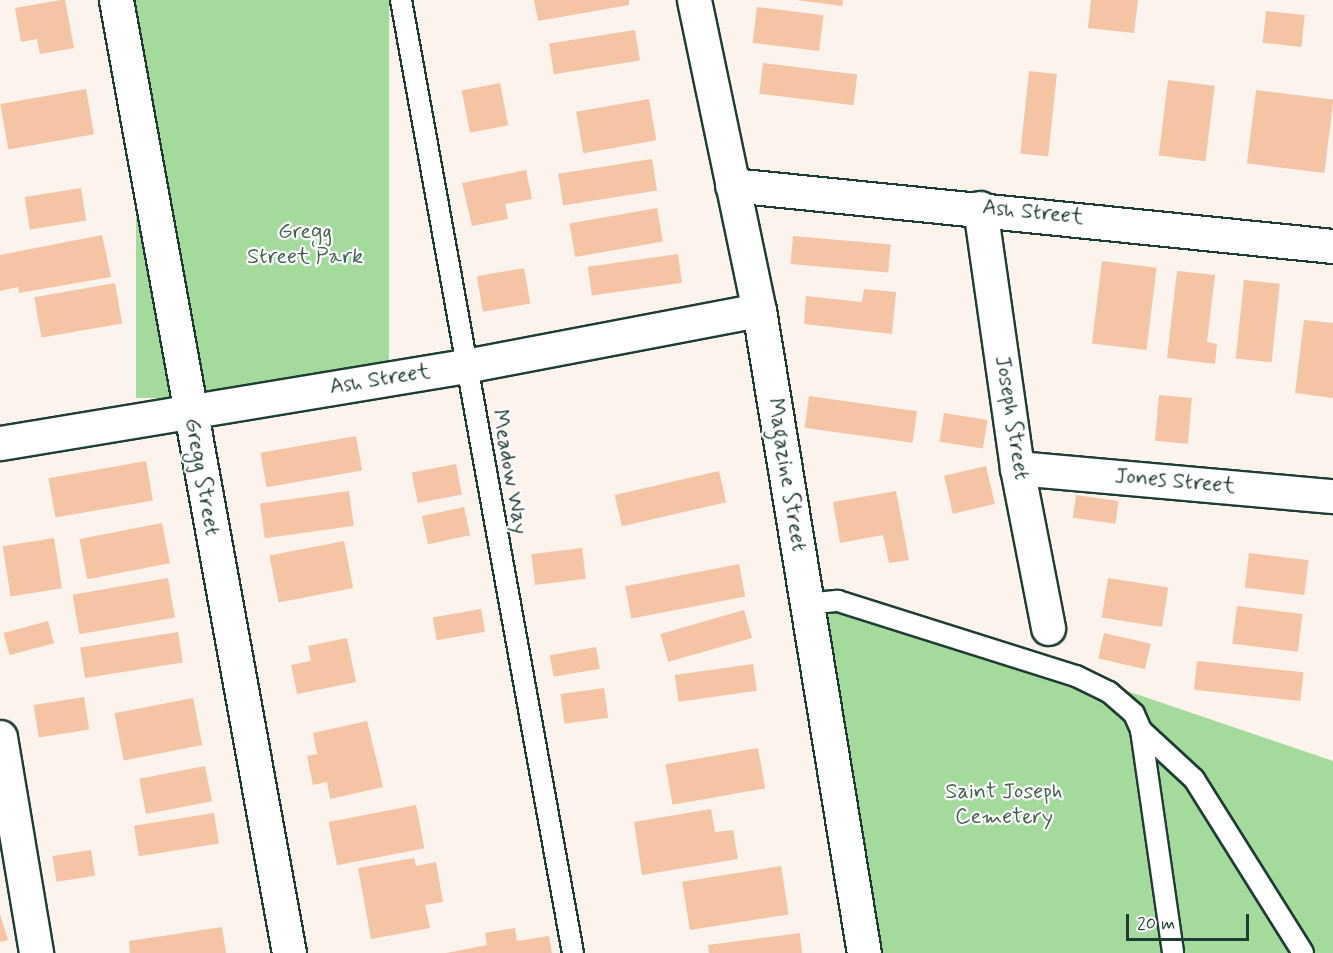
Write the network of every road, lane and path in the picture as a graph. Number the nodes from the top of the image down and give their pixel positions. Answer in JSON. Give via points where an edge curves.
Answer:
{"nodes":[{"id":1,"x":116,"y":0,"type":"edge"},
{"id":2,"x":401,"y":0,"type":"edge"},
{"id":3,"x":694,"y":0,"type":"edge"},
{"id":4,"x":732,"y":185,"type":"junction"},
{"id":5,"x":980,"y":208,"type":"junction"},
{"id":6,"x":1333,"y":246,"type":"edge"},
{"id":7,"x":759,"y":310,"type":"junction"},
{"id":8,"x":465,"y":366,"type":"junction"},
{"id":9,"x":189,"y":410,"type":"junction"},
{"id":10,"x":0,"y":443,"type":"edge"},
{"id":11,"x":1017,"y":468,"type":"junction"},
{"id":12,"x":1333,"y":496,"type":"edge"},
{"id":13,"x":807,"y":604,"type":"junction"},
{"id":14,"x":1048,"y":628,"type":"dead end"},
{"id":15,"x":1141,"y":730,"type":"junction"},
{"id":16,"x":0,"y":737,"type":"edge"},
{"id":17,"x":36,"y":953,"type":"edge"},
{"id":18,"x":289,"y":953,"type":"edge"},
{"id":19,"x":573,"y":953,"type":"edge"},
{"id":20,"x":864,"y":953,"type":"edge"},
{"id":21,"x":1173,"y":953,"type":"edge"},
{"id":22,"x":1303,"y":953,"type":"edge"}],
"edges":[{"from":1,"to":9,"type":"street","name":"Gregg Street"},
{"from":2,"to":8,"type":"lane","name":"Meadow Way"},
{"from":3,"to":4,"type":"street","name":"Magazine Street"},
{"from":4,"to":5,"type":"street","name":"Ash Street"},
{"from":4,"to":7,"type":"street","name":"Magazine Street"},
{"from":5,"to":6,"type":"street","name":"Ash Street"},
{"from":5,"to":11,"type":"street","name":"Joseph Street"},
{"from":7,"to":8,"type":"street","name":"Ash Street"},
{"from":7,"to":13,"type":"street","name":"Magazine Street"},
{"from":8,"to":9,"type":"street","name":"Ash Street"},
{"from":8,"to":19,"type":"lane","name":"Meadow Way"},
{"from":9,"to":10,"type":"street","name":"Ash Street"},
{"from":9,"to":18,"type":"street","name":"Gregg Street"},
{"from":11,"to":12,"type":"street","name":"Jones Street"},
{"from":11,"to":14,"type":"street","name":"Joseph Street"},
{"from":13,"to":15,"type":"lane","via":[[838,601],[1076,676],[1109,692],[1134,714]]},
{"from":13,"to":20,"type":"street","name":"Magazine Street"},
{"from":15,"to":21,"type":"lane"},
{"from":15,"to":22,"type":"lane","via":[[1194,779]]},
{"from":16,"to":17,"type":"street"}]}
